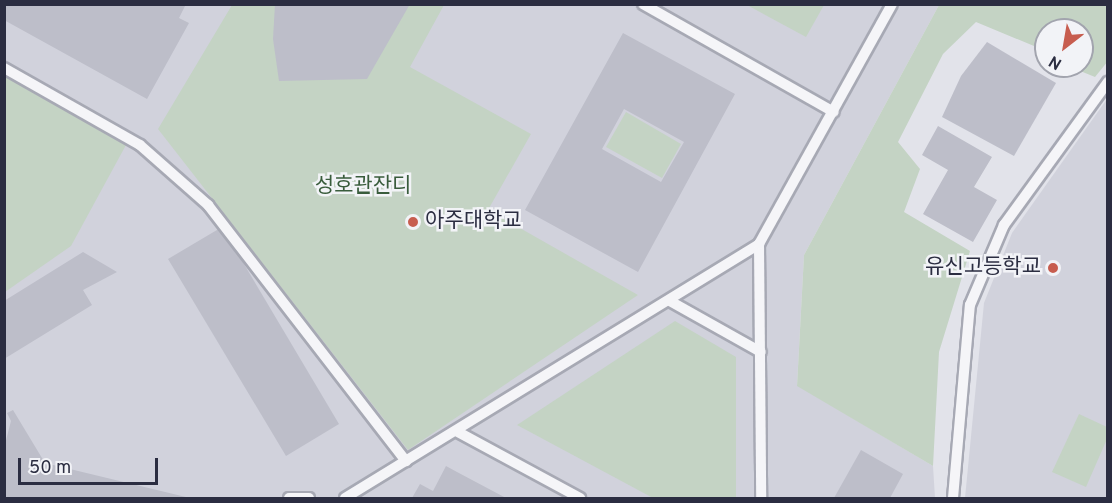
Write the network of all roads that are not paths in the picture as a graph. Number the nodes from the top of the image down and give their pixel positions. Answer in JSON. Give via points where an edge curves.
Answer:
{"nodes":[{"id":1,"x":643,"y":4,"type":"edge"},
{"id":2,"x":892,"y":4,"type":"edge"},
{"id":3,"x":4,"y":68,"type":"edge"},
{"id":4,"x":1107,"y":82,"type":"edge"},
{"id":5,"x":834,"y":112,"type":"junction"},
{"id":6,"x":759,"y":244,"type":"junction"},
{"id":7,"x":670,"y":301,"type":"junction"},
{"id":8,"x":761,"y":352,"type":"junction"},
{"id":9,"x":458,"y":432,"type":"junction"},
{"id":10,"x":406,"y":461,"type":"junction"},
{"id":11,"x":289,"y":498,"type":"edge"},
{"id":12,"x":309,"y":498,"type":"edge"},
{"id":13,"x":345,"y":498,"type":"edge"},
{"id":14,"x":580,"y":498,"type":"edge"},
{"id":15,"x":761,"y":498,"type":"edge"},
{"id":16,"x":953,"y":498,"type":"edge"}],
"edges":[{"from":1,"to":5,"type":"lane"},
{"from":2,"to":5,"type":"lane"},
{"from":3,"to":10,"type":"lane","via":[[140,145],[208,205]]},
{"from":4,"to":16,"type":"lane","via":[[1004,225],[970,305]]},
{"from":5,"to":6,"type":"lane"},
{"from":6,"to":7,"type":"lane"},
{"from":6,"to":8,"type":"lane"},
{"from":7,"to":8,"type":"lane"},
{"from":7,"to":9,"type":"lane"},
{"from":8,"to":15,"type":"lane"},
{"from":9,"to":10,"type":"lane"},
{"from":9,"to":14,"type":"lane"},
{"from":10,"to":13,"type":"lane"},
{"from":11,"to":12,"type":"lane"}]}
